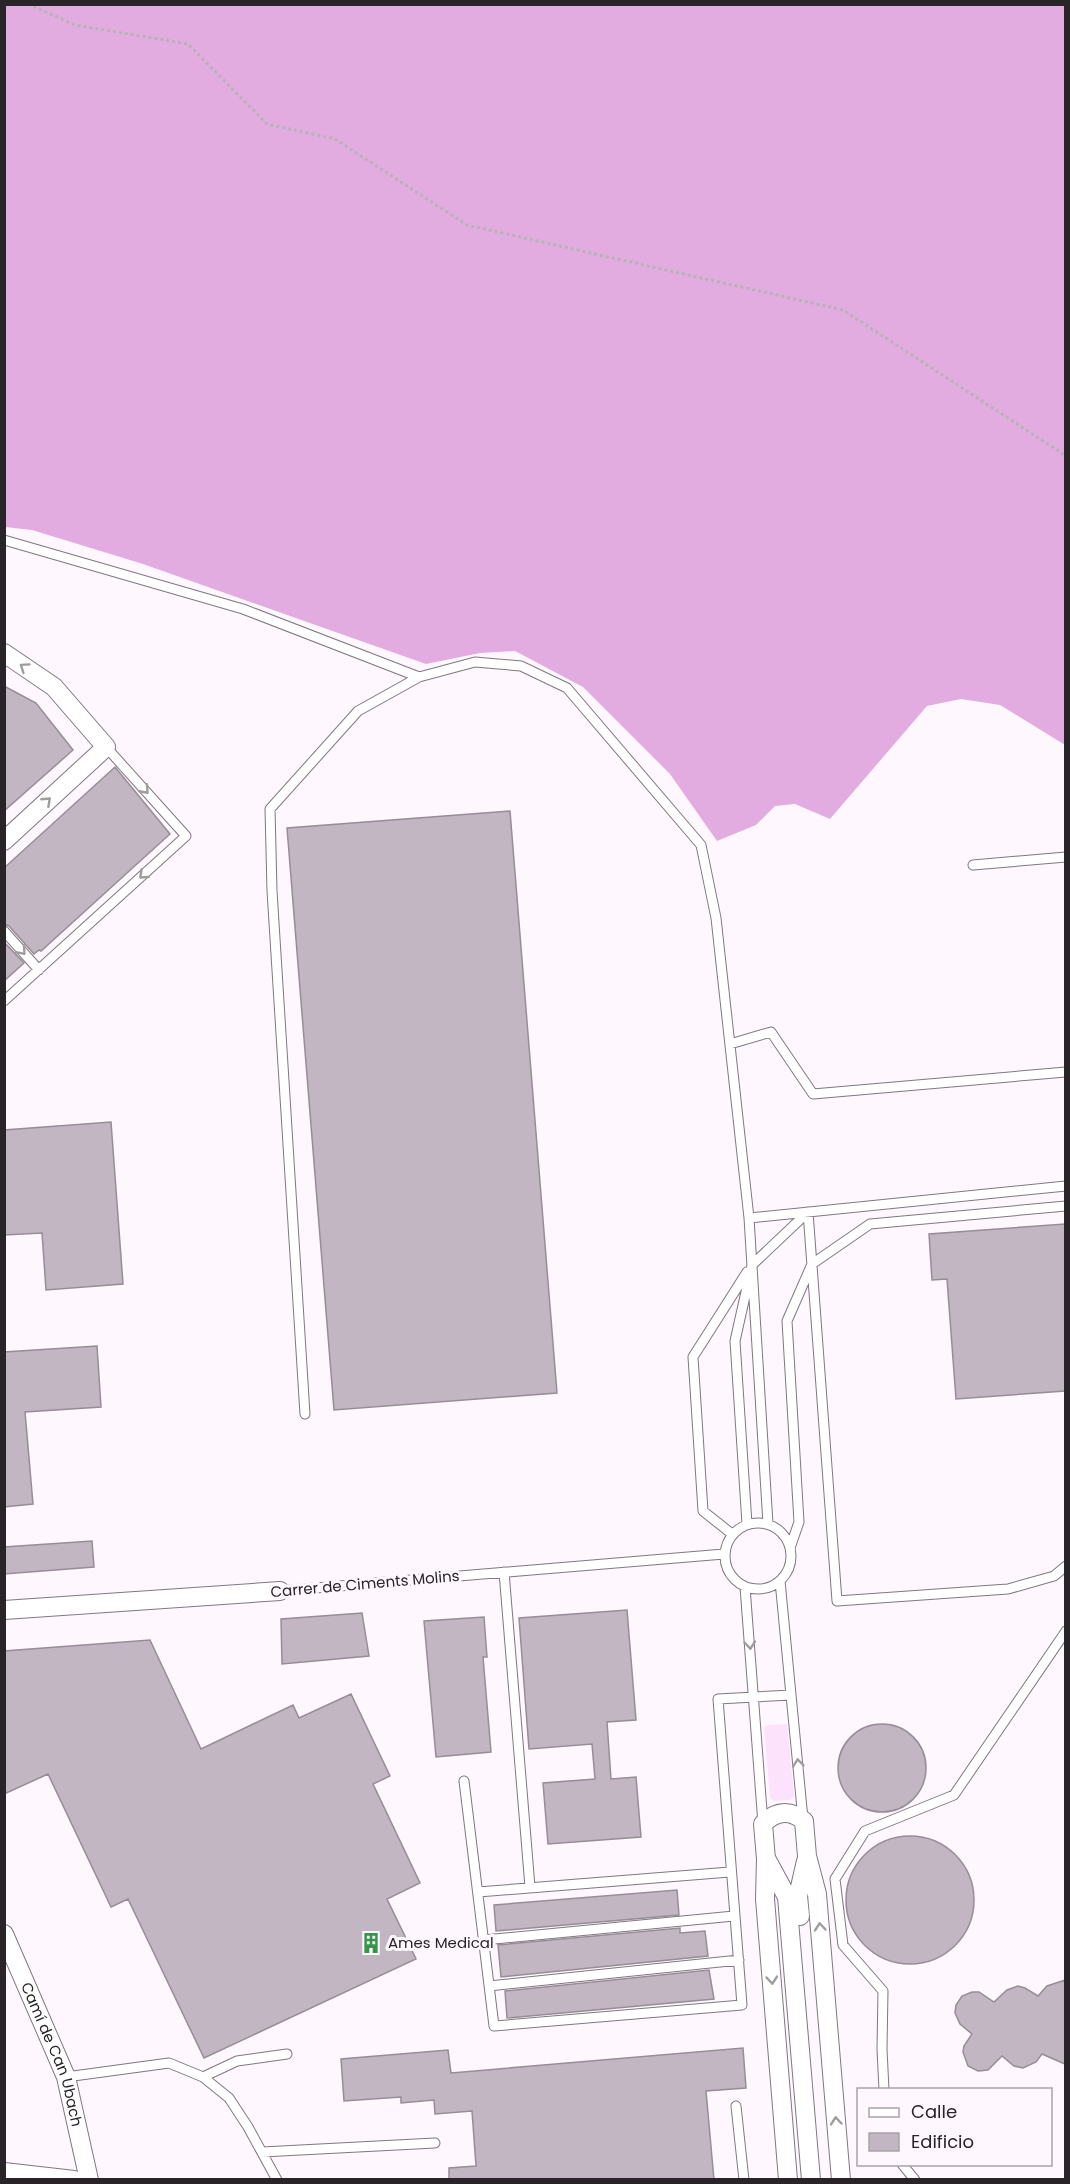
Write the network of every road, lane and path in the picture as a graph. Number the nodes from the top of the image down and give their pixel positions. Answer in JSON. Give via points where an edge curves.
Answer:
{"nodes":[{"id":1,"x":28,"y":4,"type":"edge"},
{"id":2,"x":1065,"y":456,"type":"edge"},
{"id":3,"x":4,"y":540,"type":"edge"},
{"id":4,"x":4,"y":653,"type":"edge"},
{"id":5,"x":419,"y":677,"type":"junction"},
{"id":6,"x":106,"y":747,"type":"junction"},
{"id":7,"x":4,"y":841,"type":"edge"},
{"id":8,"x":1065,"y":857,"type":"edge"},
{"id":9,"x":973,"y":865,"type":"dead end"},
{"id":10,"x":4,"y":931,"type":"edge"},
{"id":11,"x":39,"y":970,"type":"junction"},
{"id":12,"x":4,"y":1001,"type":"edge"},
{"id":13,"x":730,"y":1044,"type":"junction"},
{"id":14,"x":1065,"y":1072,"type":"edge"},
{"id":15,"x":1065,"y":1186,"type":"edge"},
{"id":16,"x":1065,"y":1206,"type":"edge"},
{"id":17,"x":808,"y":1212,"type":"junction"},
{"id":18,"x":749,"y":1218,"type":"junction"},
{"id":19,"x":812,"y":1264,"type":"junction"},
{"id":20,"x":752,"y":1265,"type":"junction"},
{"id":21,"x":305,"y":1414,"type":"dead end"},
{"id":22,"x":747,"y":1524,"type":"junction"},
{"id":23,"x":768,"y":1524,"type":"junction"},
{"id":24,"x":732,"y":1534,"type":"junction"},
{"id":25,"x":790,"y":1548,"type":"junction"},
{"id":26,"x":724,"y":1554,"type":"junction"},
{"id":27,"x":1065,"y":1566,"type":"edge"},
{"id":28,"x":504,"y":1572,"type":"junction"},
{"id":29,"x":780,"y":1581,"type":"junction"},
{"id":30,"x":745,"y":1587,"type":"junction"},
{"id":31,"x":280,"y":1591,"type":"joint"},
{"id":32,"x":4,"y":1610,"type":"edge"},
{"id":33,"x":1065,"y":1631,"type":"edge"},
{"id":34,"x":791,"y":1695,"type":"junction"},
{"id":35,"x":754,"y":1697,"type":"junction"},
{"id":36,"x":464,"y":1781,"type":"dead end"},
{"id":37,"x":804,"y":1821,"type":"junction"},
{"id":38,"x":764,"y":1824,"type":"junction"},
{"id":39,"x":807,"y":1856,"type":"junction"},
{"id":40,"x":766,"y":1859,"type":"junction"},
{"id":41,"x":730,"y":1872,"type":"junction"},
{"id":42,"x":530,"y":1887,"type":"junction"},
{"id":43,"x":478,"y":1892,"type":"junction"},
{"id":44,"x":734,"y":1916,"type":"junction"},
{"id":45,"x":4,"y":1934,"type":"edge"},
{"id":46,"x":484,"y":1940,"type":"junction"},
{"id":47,"x":739,"y":1960,"type":"junction"},
{"id":48,"x":489,"y":1986,"type":"junction"},
{"id":49,"x":287,"y":2054,"type":"dead end"},
{"id":50,"x":66,"y":2077,"type":"junction"},
{"id":51,"x":203,"y":2077,"type":"junction"},
{"id":52,"x":884,"y":2088,"type":"edge"},
{"id":53,"x":736,"y":2106,"type":"dead end"},
{"id":54,"x":435,"y":2143,"type":"dead end"},
{"id":55,"x":262,"y":2152,"type":"junction"},
{"id":56,"x":904,"y":2166,"type":"edge"},
{"id":57,"x":4,"y":2172,"type":"edge"},
{"id":58,"x":74,"y":2180,"type":"edge"},
{"id":59,"x":89,"y":2180,"type":"edge"},
{"id":60,"x":277,"y":2180,"type":"edge"},
{"id":61,"x":744,"y":2180,"type":"edge"},
{"id":62,"x":788,"y":2180,"type":"edge"},
{"id":63,"x":811,"y":2180,"type":"edge"},
{"id":64,"x":821,"y":2180,"type":"edge"},
{"id":65,"x":841,"y":2180,"type":"edge"},
{"id":66,"x":915,"y":2180,"type":"edge"}],
"edges":[{"from":1,"to":2,"type":"path","via":[[75,25],[188,44],[267,124],[335,139],[467,225],[843,310]]},
{"from":3,"to":5,"type":"lane","via":[[243,609]]},
{"from":6,"to":4,"type":"street","one_way":true,"via":[[54,687]]},
{"from":5,"to":13,"type":"lane","via":[[475,662],[521,666],[567,688],[701,845],[716,918]]},
{"from":5,"to":21,"type":"lane","via":[[358,711],[270,809]]},
{"from":7,"to":6,"type":"street","one_way":true},
{"from":6,"to":11,"type":"lane","one_way":true,"via":[[186,836]]},
{"from":8,"to":9,"type":"lane"},
{"from":10,"to":11,"type":"lane","one_way":true},
{"from":11,"to":12,"type":"lane"},
{"from":13,"to":14,"type":"lane","via":[[771,1032],[813,1094]]},
{"from":13,"to":18,"type":"lane"},
{"from":15,"to":17,"type":"lane"},
{"from":16,"to":19,"type":"lane","via":[[870,1224]]},
{"from":17,"to":18,"type":"lane"},
{"from":17,"to":19,"type":"lane"},
{"from":17,"to":20,"type":"lane"},
{"from":18,"to":20,"type":"lane"},
{"from":19,"to":25,"type":"lane","via":[[787,1321],[799,1522]]},
{"from":19,"to":27,"type":"lane","via":[[837,1601],[1008,1589],[1054,1576]]},
{"from":20,"to":22,"type":"lane","via":[[735,1341]]},
{"from":20,"to":23,"type":"lane"},
{"from":20,"to":24,"type":"lane","via":[[693,1357],[703,1511]]},
{"from":22,"to":23,"type":"lane"},
{"from":22,"to":24,"type":"lane"},
{"from":23,"to":25,"type":"lane","via":[[777,1528]]},
{"from":24,"to":26,"type":"lane"},
{"from":25,"to":29,"type":"lane","via":[[791,1560]]},
{"from":26,"to":28,"type":"lane","name":"Carrer de Ciments Molins"},
{"from":26,"to":30,"type":"lane","via":[[731,1576]]},
{"from":28,"to":31,"type":"lane","name":"Carrer de Ciments Molins"},
{"from":28,"to":42,"type":"lane"},
{"from":29,"to":30,"type":"lane","via":[[761,1590]]},
{"from":29,"to":34,"type":"lane"},
{"from":30,"to":35,"type":"lane","one_way":true},
{"from":31,"to":32,"type":"street","name":"Carrer de Ciments Molins"},
{"from":33,"to":52,"type":"lane","via":[[954,1795],[866,1831],[835,1879],[843,1945],[883,1991]]},
{"from":34,"to":35,"type":"lane"},
{"from":37,"to":34,"type":"lane","one_way":true},
{"from":35,"to":38,"type":"lane"},
{"from":35,"to":41,"type":"lane","via":[[718,1699]]},
{"from":36,"to":43,"type":"lane"},
{"from":37,"to":38,"type":"street","via":[[784,1813]]},
{"from":37,"to":39,"type":"street"},
{"from":38,"to":40,"type":"street"},
{"from":39,"to":64,"type":"street","via":[[798,1896]]},
{"from":65,"to":39,"type":"street","one_way":true,"via":[[817,1894]]},
{"from":40,"to":62,"type":"street","one_way":true,"via":[[765,1899]]},
{"from":40,"to":63,"type":"street","via":[[787,1897]]},
{"from":41,"to":42,"type":"lane"},
{"from":41,"to":44,"type":"lane"},
{"from":42,"to":43,"type":"lane"},
{"from":43,"to":46,"type":"lane"},
{"from":44,"to":46,"type":"lane"},
{"from":44,"to":47,"type":"lane"},
{"from":45,"to":50,"type":"street","name":"Camí de Can Ubach"},
{"from":46,"to":48,"type":"lane"},
{"from":47,"to":48,"type":"lane"},
{"from":47,"to":48,"type":"lane","via":[[742,2005],[494,2026]]},
{"from":49,"to":51,"type":"lane","via":[[237,2061]]},
{"from":50,"to":51,"type":"lane","via":[[169,2063]]},
{"from":50,"to":59,"type":"street","name":"Camí de Can Ubach"},
{"from":51,"to":55,"type":"lane","via":[[229,2098]]},
{"from":53,"to":61,"type":"lane"},
{"from":54,"to":55,"type":"lane"},
{"from":55,"to":60,"type":"lane"},
{"from":56,"to":66,"type":"lane"},
{"from":57,"to":58,"type":"street"}]}
